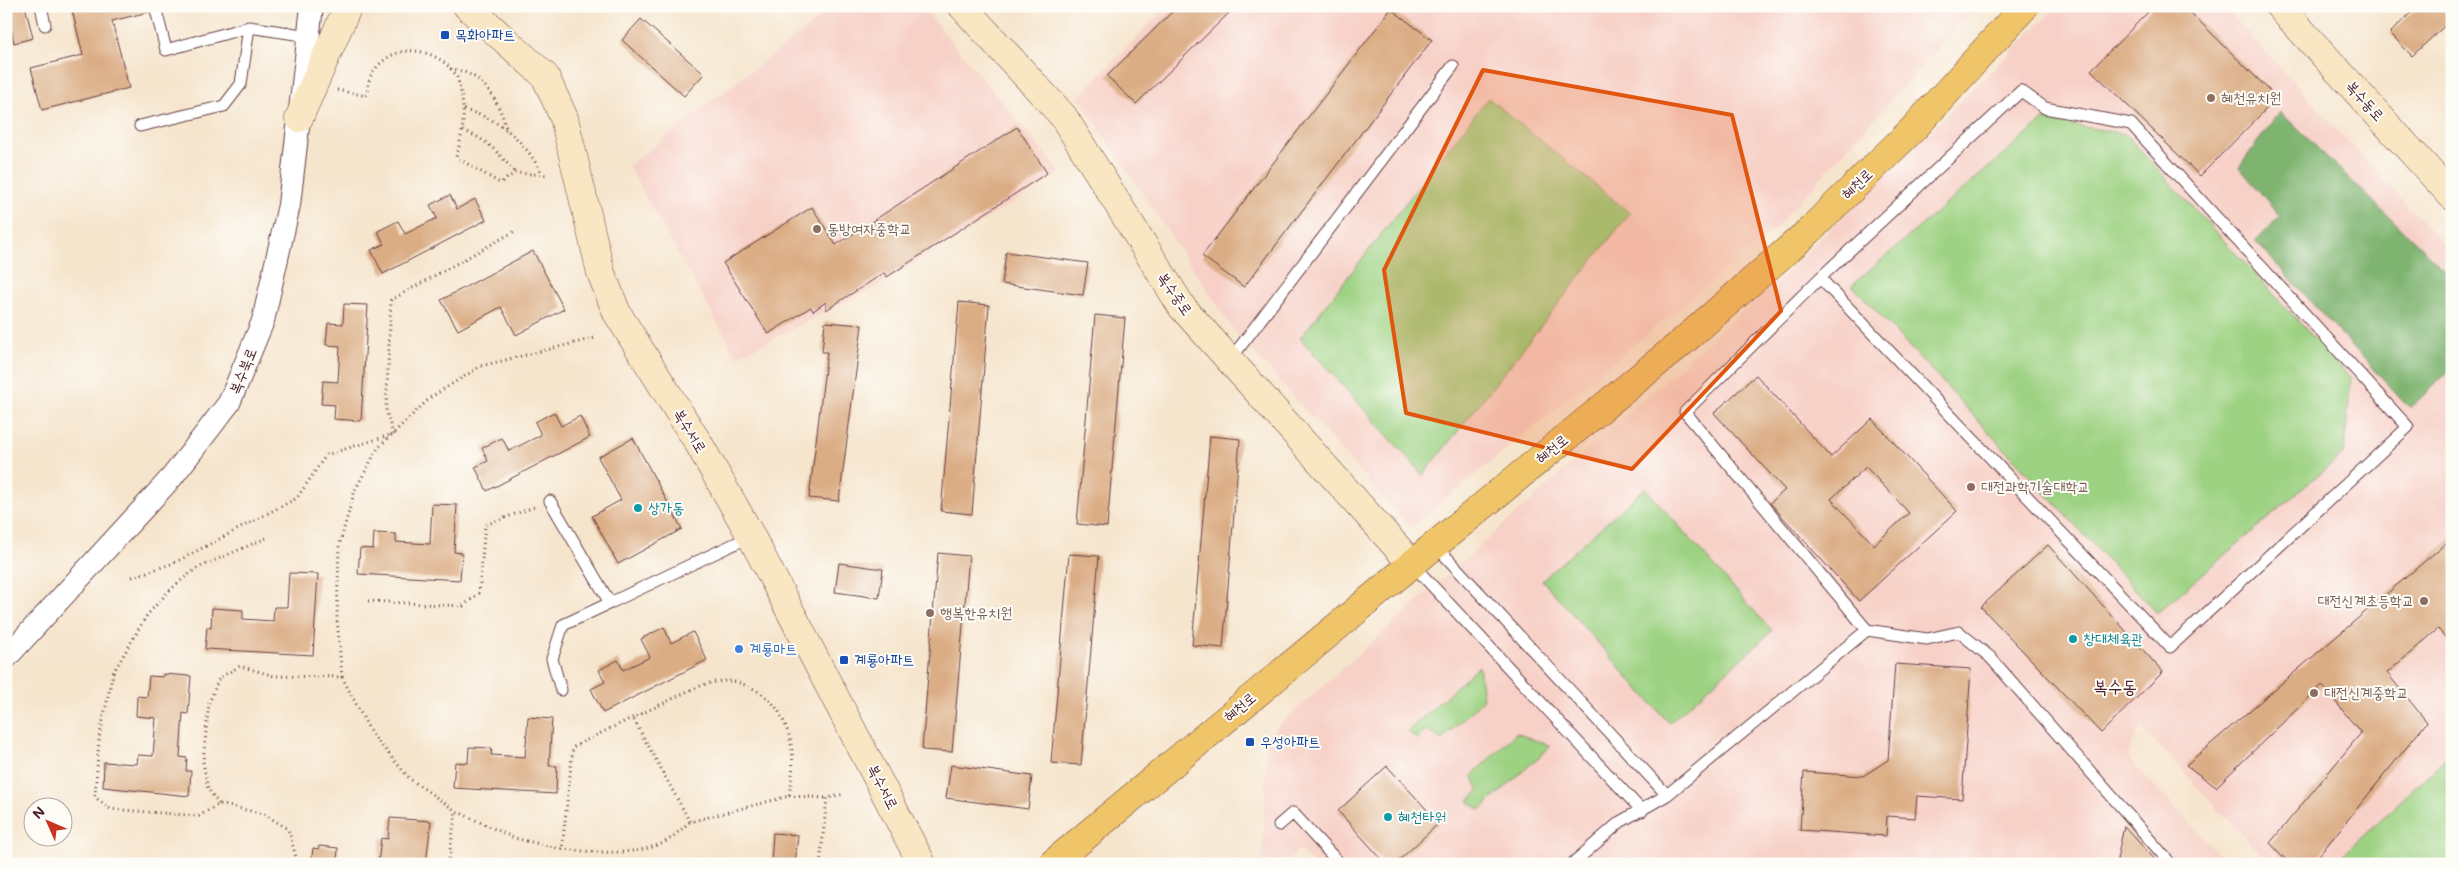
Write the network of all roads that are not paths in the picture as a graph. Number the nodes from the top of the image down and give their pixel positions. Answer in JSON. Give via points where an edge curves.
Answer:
{"nodes":[{"id":1,"x":41,"y":6,"type":"edge"},
{"id":2,"x":155,"y":6,"type":"edge"},
{"id":3,"x":312,"y":6,"type":"edge"},
{"id":4,"x":348,"y":6,"type":"edge"},
{"id":5,"x":467,"y":6,"type":"edge"},
{"id":6,"x":962,"y":6,"type":"edge"},
{"id":7,"x":2025,"y":6,"type":"edge"},
{"id":8,"x":2279,"y":6,"type":"edge"},
{"id":9,"x":46,"y":26,"type":"dead end"},
{"id":10,"x":249,"y":27,"type":"junction"},
{"id":11,"x":309,"y":36,"type":"junction"},
{"id":12,"x":1453,"y":66,"type":"dead end"},
{"id":13,"x":299,"y":118,"type":"junction"},
{"id":14,"x":140,"y":126,"type":"dead end"},
{"id":15,"x":2452,"y":196,"type":"edge"},
{"id":16,"x":1820,"y":278,"type":"junction"},
{"id":17,"x":1230,"y":360,"type":"junction"},
{"id":18,"x":550,"y":501,"type":"road end"},
{"id":19,"x":751,"y":536,"type":"junction"},
{"id":20,"x":1435,"y":544,"type":"junction"},
{"id":21,"x":1412,"y":564,"type":"junction"},
{"id":22,"x":610,"y":603,"type":"junction"},
{"id":23,"x":1867,"y":630,"type":"junction"},
{"id":24,"x":6,"y":658,"type":"edge"},
{"id":25,"x":561,"y":690,"type":"dead end"},
{"id":26,"x":1667,"y":795,"type":"junction"},
{"id":27,"x":1642,"y":811,"type":"junction"},
{"id":28,"x":1279,"y":825,"type":"dead end"},
{"id":29,"x":922,"y":864,"type":"edge"},
{"id":30,"x":1052,"y":864,"type":"edge"},
{"id":31,"x":1340,"y":864,"type":"edge"},
{"id":32,"x":1572,"y":864,"type":"edge"},
{"id":33,"x":2171,"y":864,"type":"edge"}],
"edges":[{"from":1,"to":9,"type":"lane"},
{"from":2,"to":10,"type":"lane","via":[[166,50]]},
{"from":3,"to":11,"type":"street","name":"복수북로"},
{"from":4,"to":13,"type":"main road"},
{"from":5,"to":19,"type":"main road","name":"복수서로","via":[[545,76],[564,118],[601,274],[617,313],[699,444]]},
{"from":6,"to":17,"type":"main road","name":"복수중로","via":[[1063,116],[1182,307]]},
{"from":7,"to":20,"type":"main road","name":"혜천로","via":[[1915,127],[1807,234],[1680,344]]},
{"from":8,"to":15,"type":"main road","name":"복수동로"},
{"from":10,"to":11,"type":"lane"},
{"from":10,"to":14,"type":"lane","via":[[241,84],[224,106]]},
{"from":11,"to":13,"type":"street","name":"복수북로"},
{"from":12,"to":17,"type":"lane"},
{"from":13,"to":24,"type":"street","name":"복수북로","via":[[289,205],[263,321],[230,403],[172,478]]},
{"from":16,"to":16,"type":"lane","via":[[2021,91],[2045,108],[2131,124],[2408,427],[2170,647]]},
{"from":16,"to":23,"type":"lane","via":[[1685,412]]},
{"from":17,"to":21,"type":"main road","name":"복수중로"},
{"from":18,"to":22,"type":"lane"},
{"from":19,"to":22,"type":"lane"},
{"from":19,"to":29,"type":"main road","name":"복수서로"},
{"from":20,"to":21,"type":"main road","name":"혜천로"},
{"from":20,"to":26,"type":"lane"},
{"from":21,"to":27,"type":"lane"},
{"from":21,"to":30,"type":"main road","name":"혜천로"},
{"from":22,"to":25,"type":"lane","via":[[563,625],[552,659]]},
{"from":23,"to":26,"type":"lane"},
{"from":23,"to":33,"type":"lane","via":[[1927,638],[1959,632],[1990,657]]},
{"from":26,"to":27,"type":"lane"},
{"from":27,"to":32,"type":"lane","via":[[1620,822]]},
{"from":28,"to":31,"type":"lane","via":[[1293,813]]}]}
